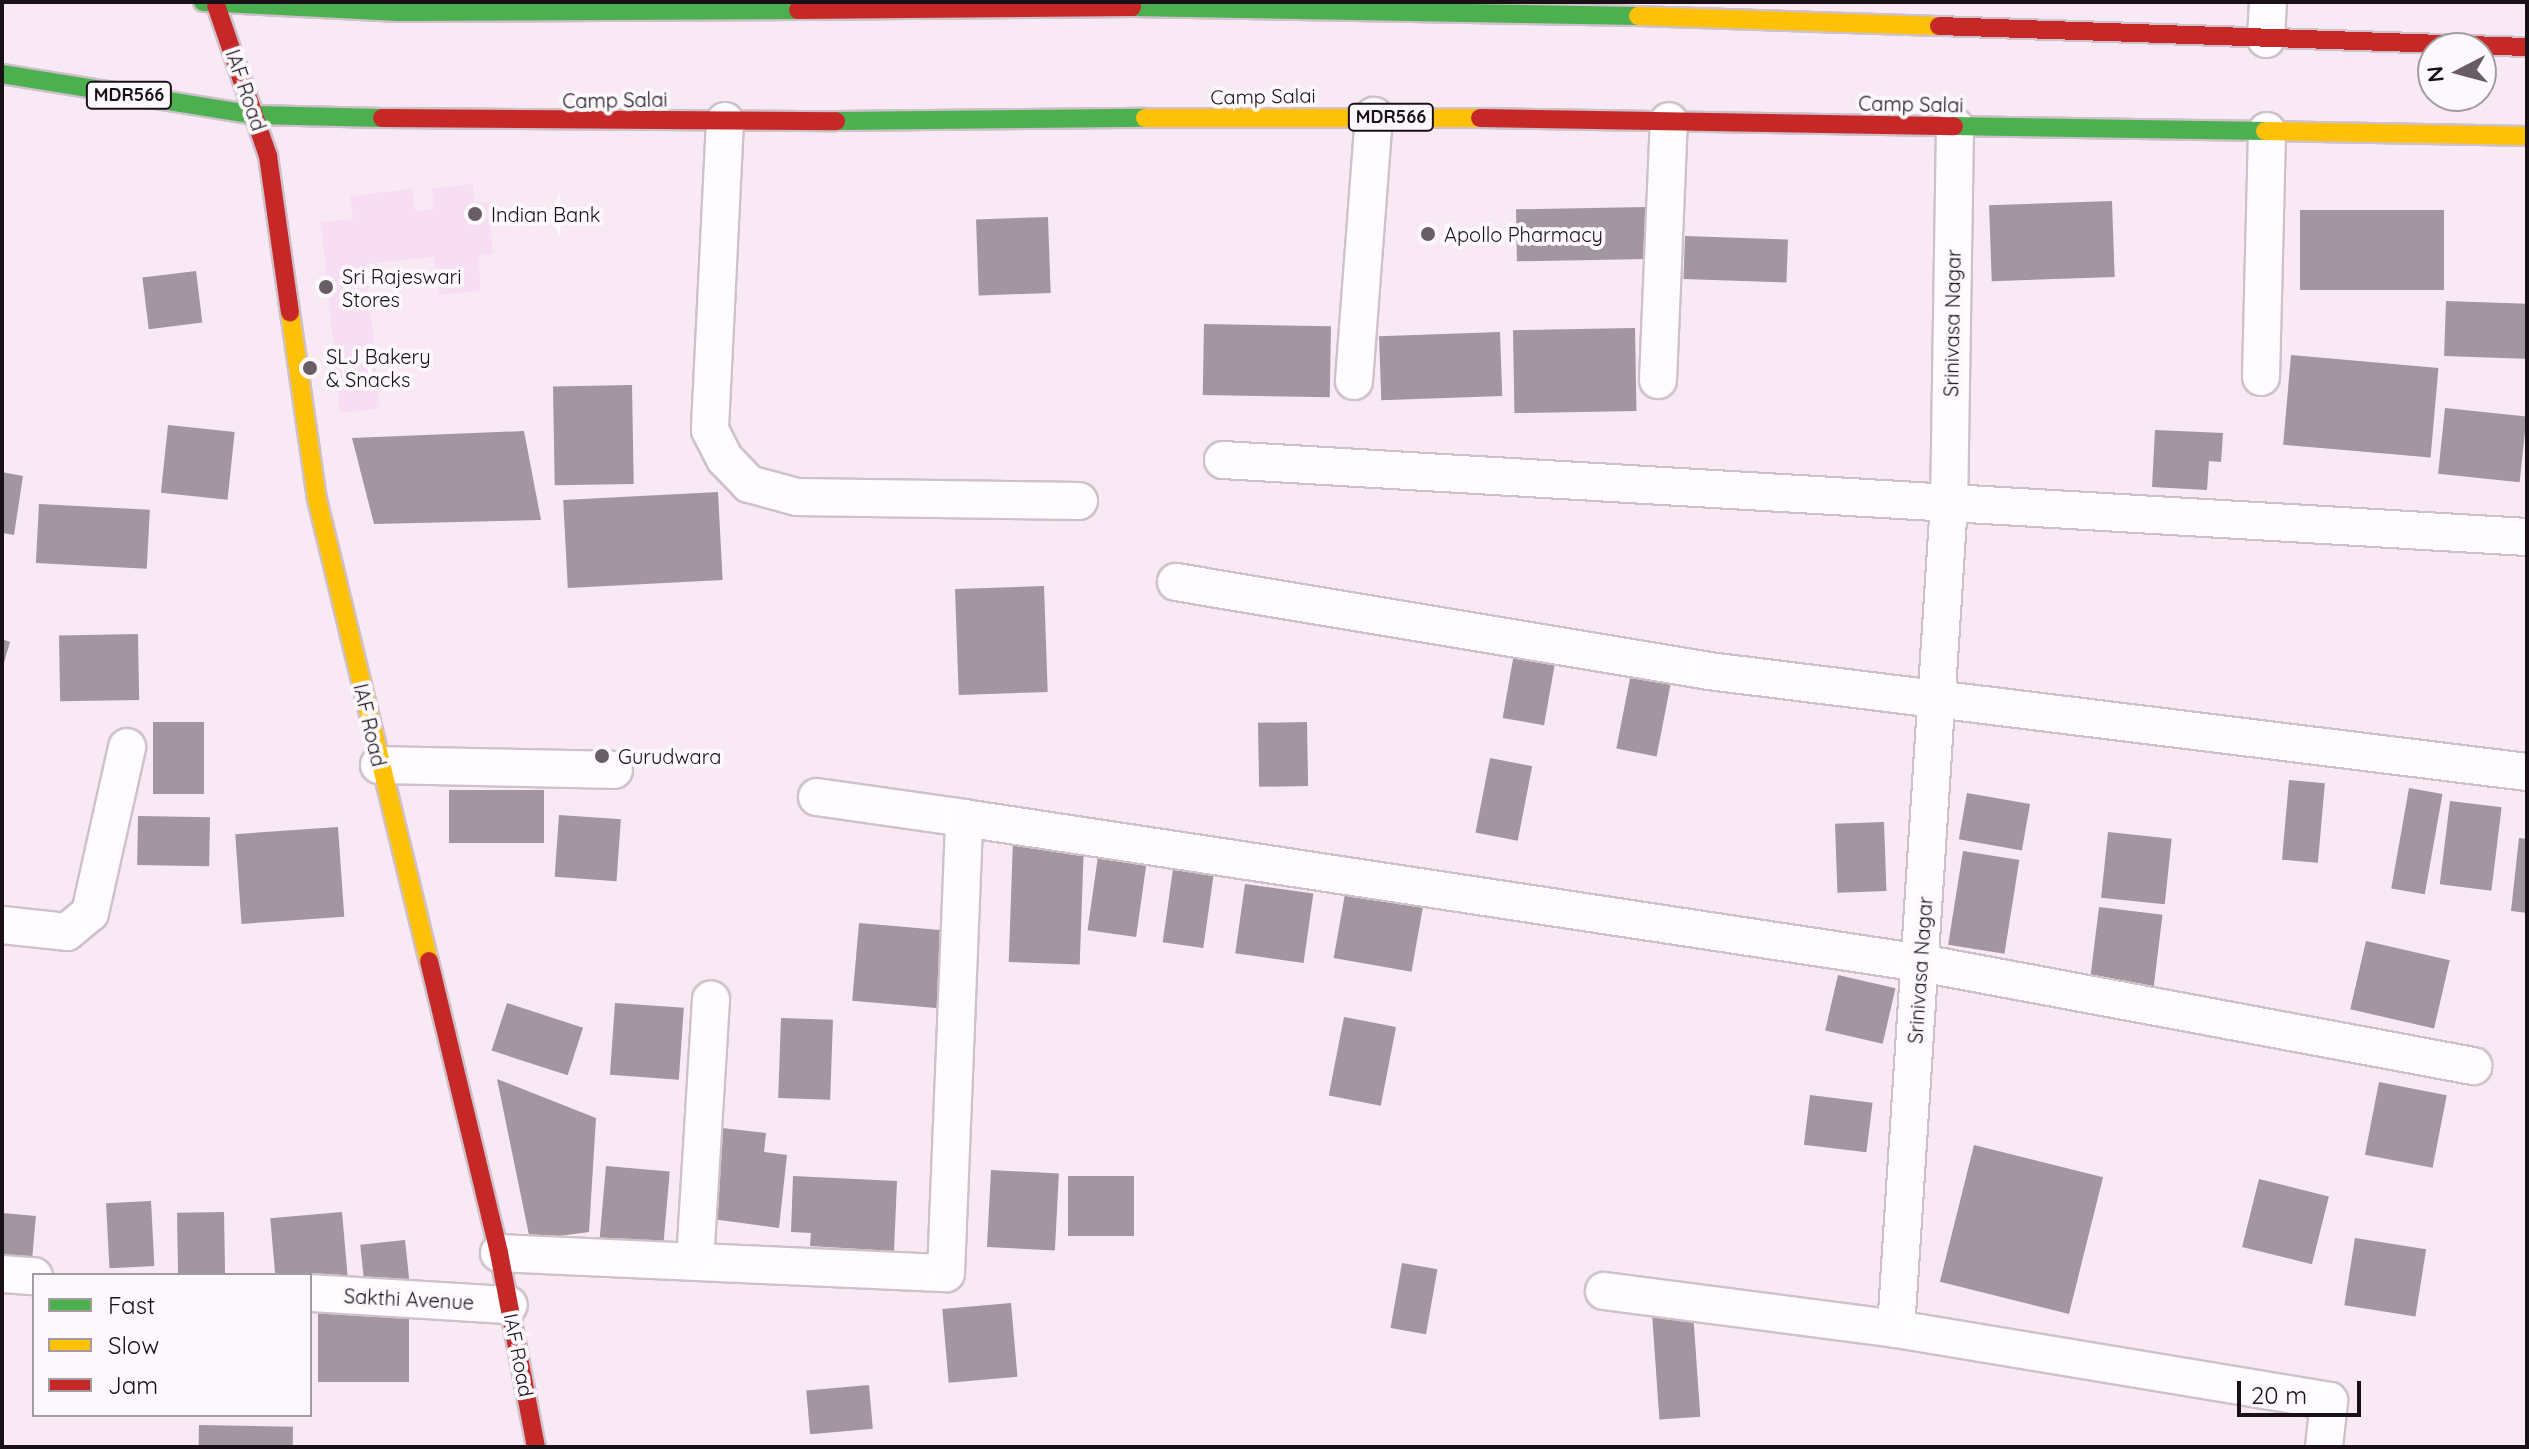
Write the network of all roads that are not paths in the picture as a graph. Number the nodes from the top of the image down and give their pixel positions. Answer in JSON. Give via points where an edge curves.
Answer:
{"nodes":[{"id":1,"x":2268,"y":2,"type":"edge"},
{"id":2,"x":212,"y":3,"type":"edge"},
{"id":3,"x":908,"y":4,"type":"edge"},
{"id":4,"x":1367,"y":4,"type":"edge"},
{"id":5,"x":1684,"y":9,"type":"edge"},
{"id":6,"x":2266,"y":39,"type":"junction"},
{"id":7,"x":2527,"y":47,"type":"edge"},
{"id":8,"x":2,"y":74,"type":"edge"},
{"id":9,"x":256,"y":115,"type":"junction"},
{"id":10,"x":1374,"y":116,"type":"junction"},
{"id":11,"x":725,"y":121,"type":"junction"},
{"id":12,"x":1669,"y":121,"type":"junction"},
{"id":13,"x":1955,"y":127,"type":"junction"},
{"id":14,"x":2267,"y":131,"type":"junction"},
{"id":15,"x":2527,"y":136,"type":"edge"},
{"id":16,"x":2261,"y":377,"type":"dead end"},
{"id":17,"x":1658,"y":380,"type":"dead end"},
{"id":18,"x":1354,"y":381,"type":"dead end"},
{"id":19,"x":1223,"y":460,"type":"dead end"},
{"id":20,"x":1079,"y":501,"type":"dead end"},
{"id":21,"x":1949,"y":503,"type":"junction"},
{"id":22,"x":2527,"y":537,"type":"edge"},
{"id":23,"x":1176,"y":582,"type":"dead end"},
{"id":24,"x":1935,"y":702,"type":"junction"},
{"id":25,"x":127,"y":747,"type":"dead end"},
{"id":26,"x":379,"y":765,"type":"junction"},
{"id":27,"x":614,"y":770,"type":"dead end"},
{"id":28,"x":2527,"y":772,"type":"edge"},
{"id":29,"x":817,"y":797,"type":"dead end"},
{"id":30,"x":964,"y":818,"type":"junction"},
{"id":31,"x":2,"y":925,"type":"edge"},
{"id":32,"x":1921,"y":963,"type":"junction"},
{"id":33,"x":711,"y":999,"type":"dead end"},
{"id":34,"x":2473,"y":1066,"type":"dead end"},
{"id":35,"x":499,"y":1253,"type":"junction"},
{"id":36,"x":695,"y":1261,"type":"junction"},
{"id":37,"x":2,"y":1274,"type":"edge"},
{"id":38,"x":32,"y":1276,"type":"edge"},
{"id":39,"x":1604,"y":1291,"type":"dead end"},
{"id":40,"x":312,"y":1293,"type":"edge"},
{"id":41,"x":509,"y":1305,"type":"junction"},
{"id":42,"x":1896,"y":1329,"type":"junction"},
{"id":43,"x":536,"y":1447,"type":"edge"},
{"id":44,"x":2324,"y":1447,"type":"edge"}],
"edges":[{"from":1,"to":6,"type":"street"},
{"from":2,"to":3,"type":"main road","via":[[399,12]]},
{"from":2,"to":9,"type":"main road","name":"IAF Road"},
{"from":3,"to":4,"type":"main road"},
{"from":4,"to":5,"type":"main road"},
{"from":5,"to":6,"type":"main road"},
{"from":6,"to":7,"type":"main road"},
{"from":8,"to":9,"type":"main road","name":"Camp Salai","number":"MDR566"},
{"from":9,"to":11,"type":"main road","name":"Camp Salai","number":"MDR566"},
{"from":9,"to":26,"type":"main road","name":"IAF Road","via":[[317,499]]},
{"from":10,"to":11,"type":"main road","name":"Camp Salai","number":"MDR566"},
{"from":10,"to":12,"type":"main road","name":"Camp Salai","number":"MDR566"},
{"from":10,"to":18,"type":"street"},
{"from":11,"to":20,"type":"street","via":[[710,430],[725,459],[749,484],[797,497]]},
{"from":12,"to":13,"type":"main road","name":"Camp Salai","number":"MDR566"},
{"from":12,"to":17,"type":"street"},
{"from":13,"to":14,"type":"main road","name":"Camp Salai","number":"MDR566"},
{"from":13,"to":21,"type":"street","name":"Srinivasa Nagar"},
{"from":14,"to":15,"type":"main road","name":"Camp Salai","number":"MDR566"},
{"from":14,"to":16,"type":"street"},
{"from":19,"to":21,"type":"street"},
{"from":21,"to":22,"type":"street"},
{"from":21,"to":24,"type":"street","name":"Srinivasa Nagar"},
{"from":23,"to":24,"type":"street"},
{"from":24,"to":28,"type":"street"},
{"from":24,"to":32,"type":"street","name":"Srinivasa Nagar"},
{"from":25,"to":31,"type":"street","via":[[90,913],[67,932]]},
{"from":26,"to":27,"type":"street"},
{"from":26,"to":35,"type":"main road","name":"IAF Road"},
{"from":29,"to":30,"type":"street"},
{"from":30,"to":32,"type":"street"},
{"from":30,"to":36,"type":"street","via":[[946,1273]]},
{"from":32,"to":34,"type":"street"},
{"from":32,"to":42,"type":"street","name":"Srinivasa Nagar"},
{"from":33,"to":36,"type":"street"},
{"from":35,"to":36,"type":"street"},
{"from":35,"to":41,"type":"main road","name":"IAF Road"},
{"from":37,"to":38,"type":"street"},
{"from":39,"to":42,"type":"street"},
{"from":40,"to":41,"type":"street","name":"Sakthi Avenue"},
{"from":41,"to":43,"type":"main road","name":"IAF Road"},
{"from":42,"to":44,"type":"street","via":[[2329,1401]]}]}
